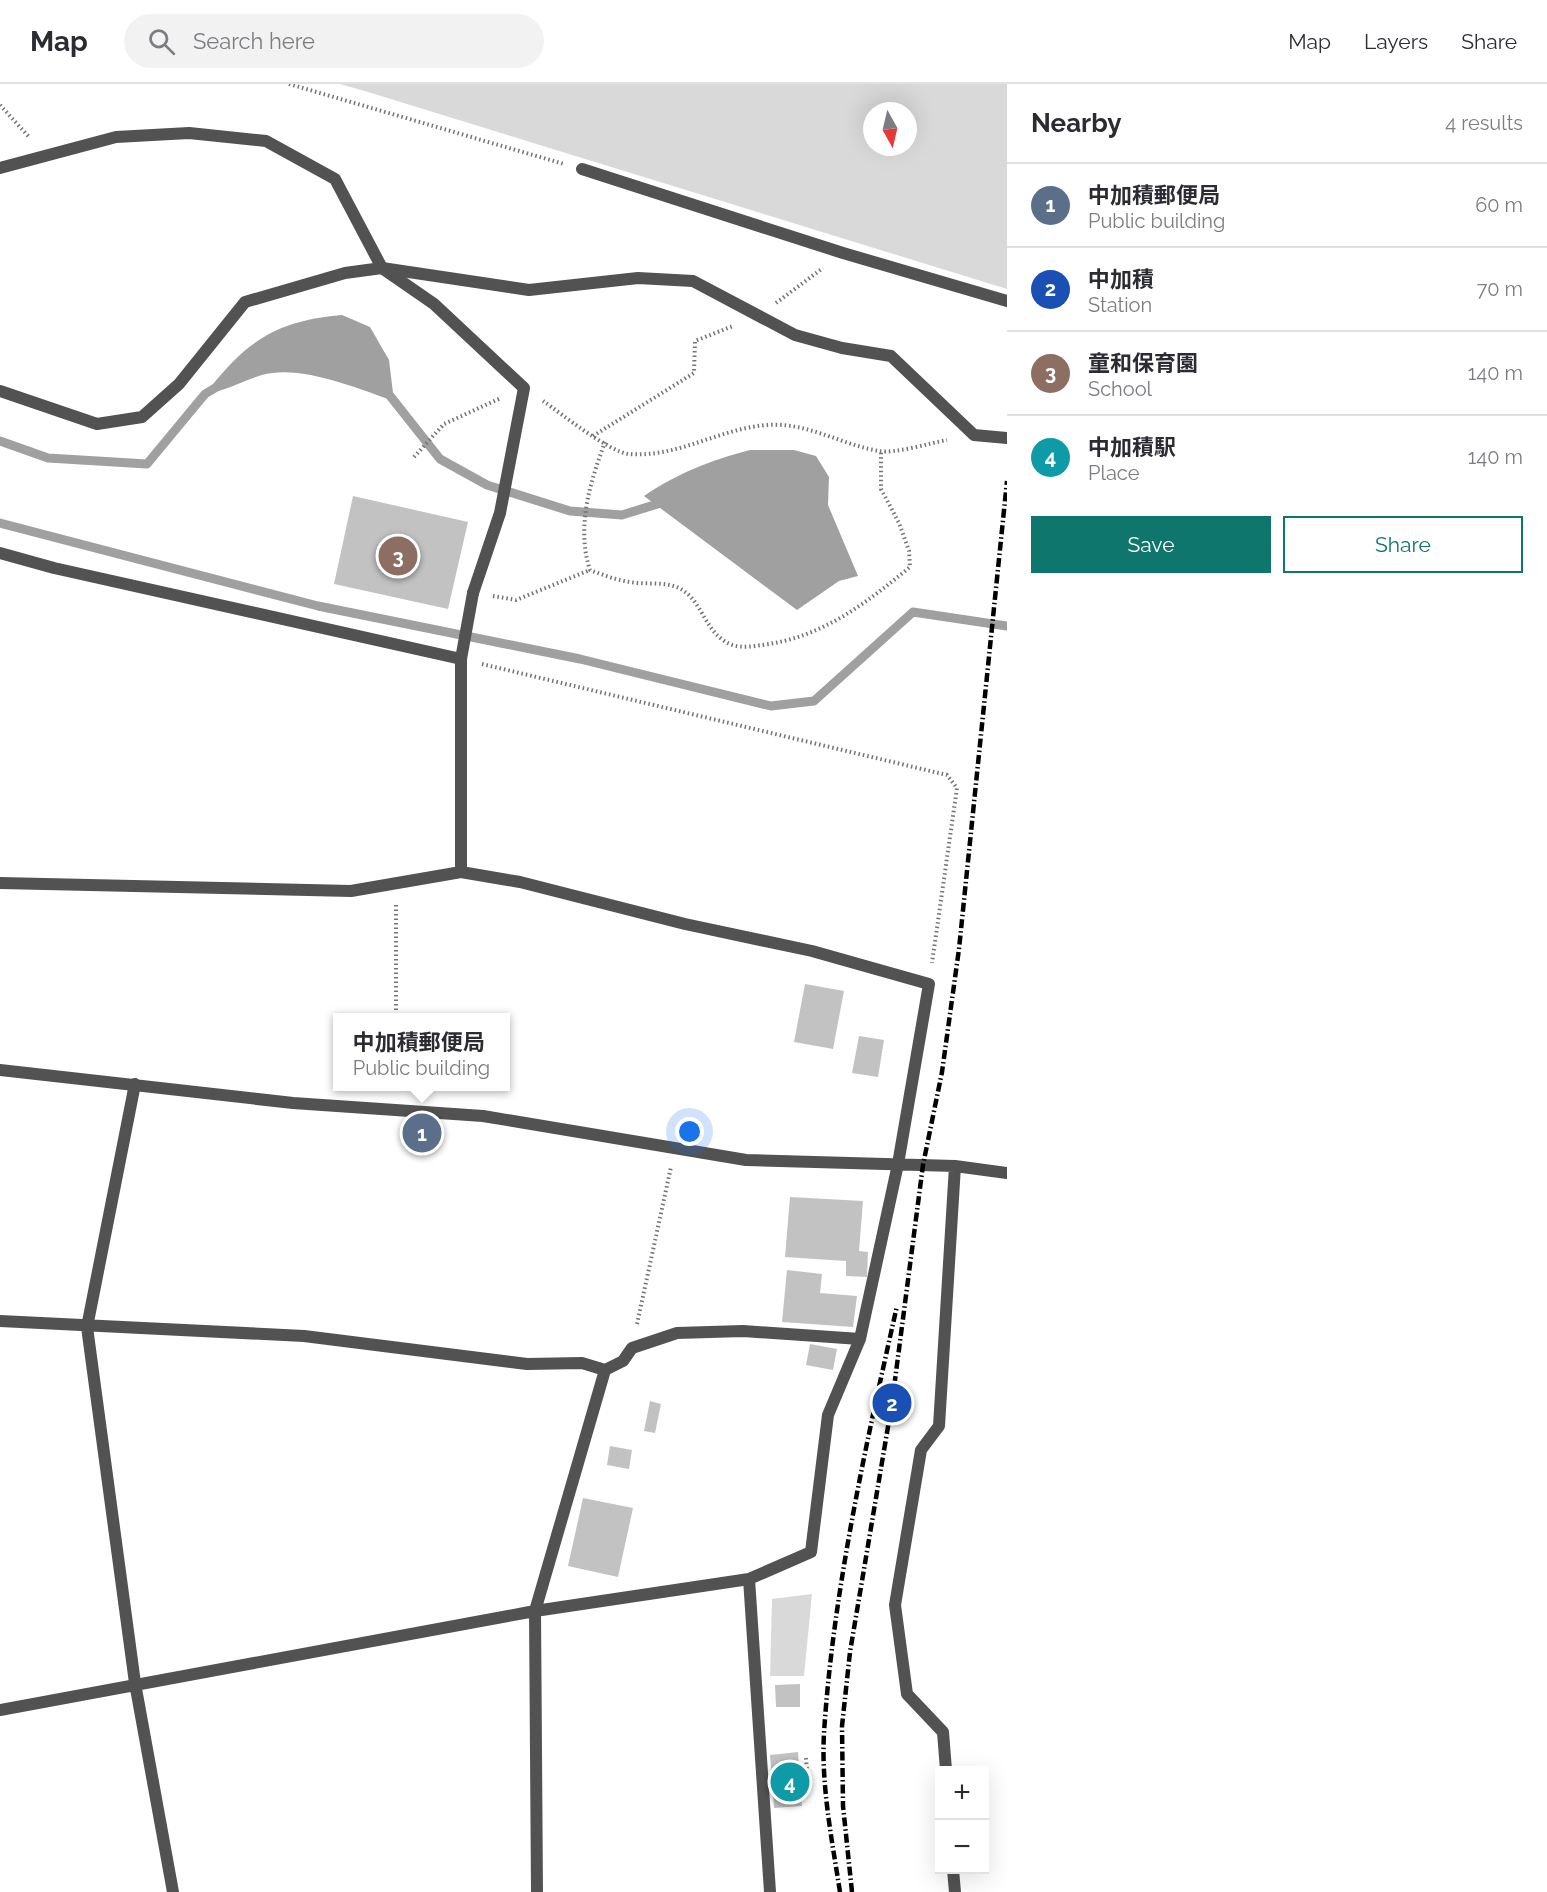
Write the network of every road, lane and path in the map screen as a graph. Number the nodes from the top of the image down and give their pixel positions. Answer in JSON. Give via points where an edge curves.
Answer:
{"nodes":[{"id":1,"x":289,"y":84,"type":"edge"},
{"id":2,"x":0,"y":105,"type":"edge"},
{"id":3,"x":46,"y":157,"type":"junction"},
{"id":4,"x":0,"y":168,"type":"edge"},
{"id":5,"x":582,"y":169,"type":"joint"},
{"id":6,"x":843,"y":253,"type":"junction"},
{"id":7,"x":382,"y":268,"type":"junction"},
{"id":8,"x":1007,"y":301,"type":"edge"},
{"id":9,"x":759,"y":315,"type":"junction"},
{"id":10,"x":524,"y":388,"type":"junction"},
{"id":11,"x":0,"y":391,"type":"edge"},
{"id":12,"x":974,"y":435,"type":"junction"},
{"id":13,"x":592,"y":436,"type":"junction"},
{"id":14,"x":1007,"y":438,"type":"edge"},
{"id":15,"x":605,"y":442,"type":"junction"},
{"id":16,"x":881,"y":452,"type":"junction"},
{"id":17,"x":414,"y":457,"type":"dead end"},
{"id":18,"x":0,"y":553,"type":"edge"},
{"id":19,"x":590,"y":570,"type":"junction"},
{"id":20,"x":473,"y":593,"type":"junction"},
{"id":21,"x":461,"y":658,"type":"junction"},
{"id":22,"x":461,"y":872,"type":"junction"},
{"id":23,"x":0,"y":883,"type":"edge"},
{"id":24,"x":395,"y":883,"type":"junction"},
{"id":25,"x":929,"y":984,"type":"junction"},
{"id":26,"x":396,"y":1013,"type":"edge"},
{"id":27,"x":0,"y":1070,"type":"edge"},
{"id":28,"x":135,"y":1084,"type":"junction"},
{"id":29,"x":675,"y":1149,"type":"junction"},
{"id":30,"x":898,"y":1164,"type":"junction"},
{"id":31,"x":955,"y":1166,"type":"junction"},
{"id":32,"x":1007,"y":1173,"type":"edge"},
{"id":33,"x":0,"y":1321,"type":"edge"},
{"id":34,"x":87,"y":1327,"type":"junction"},
{"id":35,"x":860,"y":1339,"type":"junction"},
{"id":36,"x":632,"y":1348,"type":"junction"},
{"id":37,"x":604,"y":1370,"type":"junction"},
{"id":38,"x":749,"y":1579,"type":"junction"},
{"id":39,"x":535,"y":1611,"type":"junction"},
{"id":40,"x":135,"y":1683,"type":"junction"},
{"id":41,"x":0,"y":1710,"type":"edge"},
{"id":42,"x":806,"y":1758,"type":"dead end"},
{"id":43,"x":946,"y":1766,"type":"edge"},
{"id":44,"x":807,"y":1770,"type":"dead end"},
{"id":45,"x":953,"y":1874,"type":"edge"},
{"id":46,"x":172,"y":1892,"type":"edge"},
{"id":47,"x":537,"y":1892,"type":"edge"},
{"id":48,"x":770,"y":1892,"type":"edge"},
{"id":49,"x":955,"y":1892,"type":"edge"}],
"edges":[{"from":1,"to":5,"type":"path"},
{"from":2,"to":3,"type":"path"},
{"from":3,"to":4,"type":"street"},
{"from":3,"to":7,"type":"street","via":[[116,137],[189,133],[266,141],[335,179]]},
{"from":5,"to":6,"type":"street"},
{"from":6,"to":8,"type":"street"},
{"from":6,"to":9,"type":"path"},
{"from":7,"to":9,"type":"street","via":[[529,290],[638,278],[693,281]]},
{"from":7,"to":10,"type":"street","via":[[434,304]]},
{"from":7,"to":11,"type":"street","via":[[345,273],[245,302],[179,384],[142,417],[97,424]]},
{"from":9,"to":12,"type":"street","via":[[795,335],[891,356]]},
{"from":9,"to":13,"type":"path","via":[[695,341],[694,373]]},
{"from":10,"to":13,"type":"path"},
{"from":10,"to":17,"type":"path","via":[[444,424]]},
{"from":10,"to":20,"type":"street","via":[[501,513]]},
{"from":12,"to":14,"type":"street"},
{"from":12,"to":16,"type":"path"},
{"from":13,"to":15,"type":"path"},
{"from":15,"to":16,"type":"path","via":[[627,454],[675,451],[719,434],[769,425],[803,428]]},
{"from":15,"to":19,"type":"path","via":[[589,485],[583,549]]},
{"from":16,"to":19,"type":"path","via":[[881,489],[899,523],[910,567],[865,604],[810,635],[742,648],[724,641],[706,624],[699,605],[680,588],[632,583]]},
{"from":18,"to":21,"type":"street"},
{"from":19,"to":20,"type":"path","via":[[516,600]]},
{"from":20,"to":21,"type":"street"},
{"from":21,"to":22,"type":"street"},
{"from":21,"to":25,"type":"path","via":[[947,775],[957,788]]},
{"from":22,"to":24,"type":"street"},
{"from":22,"to":25,"type":"street","via":[[520,882],[812,951]]},
{"from":23,"to":24,"type":"street","via":[[351,891]]},
{"from":24,"to":26,"type":"path"},
{"from":25,"to":30,"type":"street"},
{"from":27,"to":28,"type":"street"},
{"from":28,"to":29,"type":"street","via":[[293,1103],[483,1116]]},
{"from":28,"to":34,"type":"street"},
{"from":29,"to":30,"type":"street","via":[[746,1160]]},
{"from":29,"to":36,"type":"path"},
{"from":30,"to":31,"type":"street"},
{"from":30,"to":35,"type":"street"},
{"from":31,"to":32,"type":"street"},
{"from":31,"to":43,"type":"street","via":[[939,1426],[921,1450],[895,1605],[907,1694],[943,1732]]},
{"from":33,"to":34,"type":"street"},
{"from":34,"to":37,"type":"street","via":[[304,1336],[527,1364],[582,1363]]},
{"from":34,"to":40,"type":"street"},
{"from":35,"to":36,"type":"street","via":[[743,1331],[677,1333]]},
{"from":35,"to":38,"type":"street","via":[[828,1415],[811,1552]]},
{"from":36,"to":37,"type":"street","via":[[623,1361]]},
{"from":37,"to":39,"type":"street"},
{"from":38,"to":39,"type":"street"},
{"from":38,"to":48,"type":"street"},
{"from":39,"to":40,"type":"street"},
{"from":39,"to":47,"type":"street"},
{"from":40,"to":41,"type":"street"},
{"from":40,"to":46,"type":"street"},
{"from":42,"to":44,"type":"path"},
{"from":45,"to":49,"type":"street"}]}
